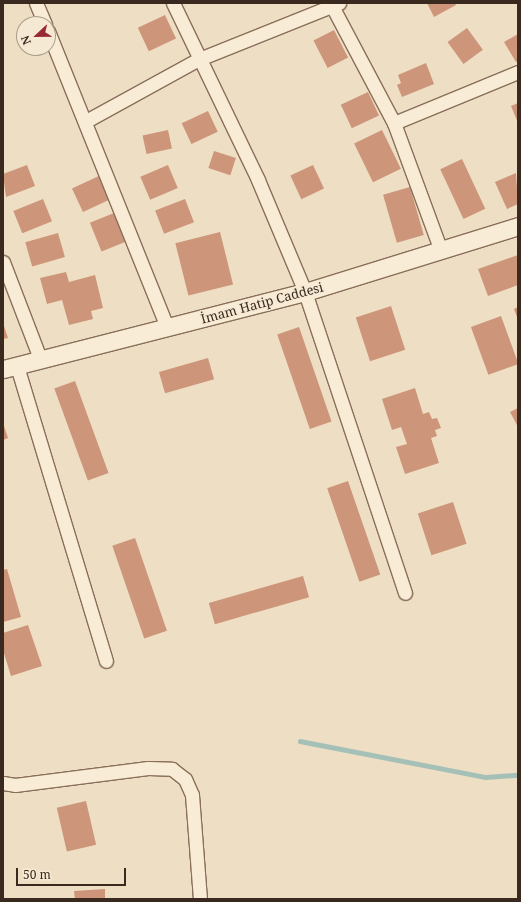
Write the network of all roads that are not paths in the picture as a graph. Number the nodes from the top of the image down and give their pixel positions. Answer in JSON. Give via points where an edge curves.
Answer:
{"nodes":[{"id":1,"x":36,"y":3,"type":"edge"},
{"id":2,"x":173,"y":3,"type":"edge"},
{"id":3,"x":335,"y":4,"type":"edge"},
{"id":4,"x":42,"y":16,"type":"edge"},
{"id":5,"x":56,"y":50,"type":"edge"},
{"id":6,"x":199,"y":59,"type":"junction"},
{"id":7,"x":518,"y":72,"type":"edge"},
{"id":8,"x":86,"y":121,"type":"junction"},
{"id":9,"x":394,"y":123,"type":"junction"},
{"id":10,"x":518,"y":226,"type":"edge"},
{"id":11,"x":442,"y":251,"type":"junction"},
{"id":12,"x":3,"y":262,"type":"edge"},
{"id":13,"x":305,"y":292,"type":"junction"},
{"id":14,"x":167,"y":327,"type":"junction"},
{"id":15,"x":41,"y":360,"type":"junction"},
{"id":16,"x":10,"y":368,"type":"edge"},
{"id":17,"x":405,"y":593,"type":"dead end"},
{"id":18,"x":106,"y":661,"type":"dead end"},
{"id":19,"x":3,"y":783,"type":"edge"},
{"id":20,"x":200,"y":899,"type":"edge"}],
"edges":[{"from":1,"to":4,"type":"street"},
{"from":2,"to":6,"type":"street"},
{"from":3,"to":6,"type":"street"},
{"from":3,"to":9,"type":"street"},
{"from":5,"to":8,"type":"street"},
{"from":6,"to":8,"type":"street"},
{"from":6,"to":13,"type":"street","via":[[258,180]]},
{"from":7,"to":9,"type":"street"},
{"from":8,"to":14,"type":"street"},
{"from":9,"to":11,"type":"street"},
{"from":10,"to":11,"type":"street","name":"İmam Hatip Caddesi"},
{"from":11,"to":13,"type":"street","name":"İmam Hatip Caddesi"},
{"from":12,"to":15,"type":"street"},
{"from":13,"to":14,"type":"street","name":"İmam Hatip Caddesi"},
{"from":13,"to":17,"type":"street"},
{"from":14,"to":15,"type":"street","name":"İmam Hatip Caddesi"},
{"from":15,"to":16,"type":"street","name":"İmam Hatip Caddesi"},
{"from":16,"to":18,"type":"street"},
{"from":19,"to":20,"type":"street","via":[[15,785],[148,768],[172,769],[185,779],[192,795]]}]}
